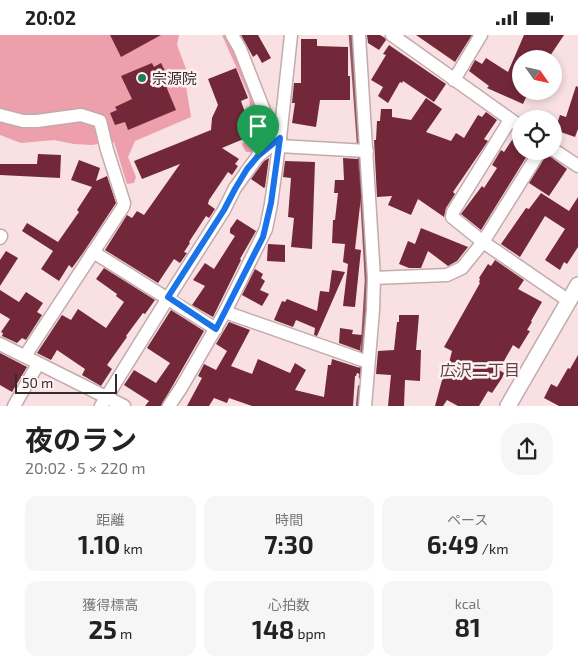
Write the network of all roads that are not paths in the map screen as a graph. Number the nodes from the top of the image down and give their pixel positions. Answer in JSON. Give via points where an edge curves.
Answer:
{"nodes":[{"id":1,"x":232,"y":35,"type":"edge"},
{"id":2,"x":291,"y":35,"type":"edge"},
{"id":3,"x":358,"y":35,"type":"edge"},
{"id":4,"x":392,"y":35,"type":"edge"},
{"id":5,"x":481,"y":35,"type":"edge"},
{"id":6,"x":454,"y":80,"type":"junction"},
{"id":7,"x":0,"y":115,"type":"edge"},
{"id":8,"x":510,"y":120,"type":"joint"},
{"id":9,"x":280,"y":142,"type":"junction"},
{"id":10,"x":367,"y":151,"type":"junction"},
{"id":11,"x":562,"y":155,"type":"edge"},
{"id":12,"x":258,"y":156,"type":"junction"},
{"id":13,"x":534,"y":160,"type":"edge"},
{"id":14,"x":578,"y":166,"type":"edge"},
{"id":15,"x":484,"y":241,"type":"junction"},
{"id":16,"x":93,"y":252,"type":"junction"},
{"id":17,"x":374,"y":278,"type":"junction"},
{"id":18,"x":578,"y":285,"type":"edge"},
{"id":19,"x":168,"y":297,"type":"junction"},
{"id":20,"x":569,"y":301,"type":"junction"},
{"id":21,"x":225,"y":312,"type":"junction"},
{"id":22,"x":216,"y":329,"type":"junction"},
{"id":23,"x":0,"y":343,"type":"edge"},
{"id":24,"x":25,"y":356,"type":"junction"},
{"id":25,"x":368,"y":362,"type":"junction"},
{"id":26,"x":38,"y":364,"type":"junction"},
{"id":27,"x":104,"y":401,"type":"edge"},
{"id":28,"x":14,"y":406,"type":"edge"},
{"id":29,"x":124,"y":406,"type":"edge"},
{"id":30,"x":169,"y":406,"type":"edge"},
{"id":31,"x":365,"y":406,"type":"edge"},
{"id":32,"x":508,"y":406,"type":"edge"}],
"edges":[{"from":1,"to":12,"type":"street","via":[[264,113]]},
{"from":2,"to":9,"type":"street"},
{"from":3,"to":10,"type":"street"},
{"from":4,"to":6,"type":"street"},
{"from":5,"to":6,"type":"street"},
{"from":6,"to":8,"type":"street"},
{"from":7,"to":16,"type":"street","via":[[37,121],[81,115],[100,121],[124,203]]},
{"from":8,"to":15,"type":"street","via":[[452,215]]},
{"from":9,"to":10,"type":"street"},
{"from":9,"to":12,"type":"street"},
{"from":9,"to":21,"type":"street","via":[[263,237]]},
{"from":10,"to":17,"type":"street"},
{"from":11,"to":14,"type":"street"},
{"from":12,"to":19,"type":"street"},
{"from":13,"to":15,"type":"street"},
{"from":15,"to":17,"type":"street","via":[[462,268],[452,274]]},
{"from":15,"to":20,"type":"street"},
{"from":16,"to":19,"type":"street"},
{"from":16,"to":24,"type":"street"},
{"from":17,"to":25,"type":"street"},
{"from":18,"to":20,"type":"street"},
{"from":19,"to":22,"type":"street"},
{"from":19,"to":27,"type":"street"},
{"from":20,"to":32,"type":"street"},
{"from":21,"to":22,"type":"street"},
{"from":21,"to":25,"type":"street"},
{"from":22,"to":30,"type":"street"},
{"from":23,"to":24,"type":"street"},
{"from":24,"to":26,"type":"street"},
{"from":25,"to":31,"type":"street"},
{"from":26,"to":27,"type":"street"},
{"from":26,"to":28,"type":"street"},
{"from":27,"to":29,"type":"street"}]}
